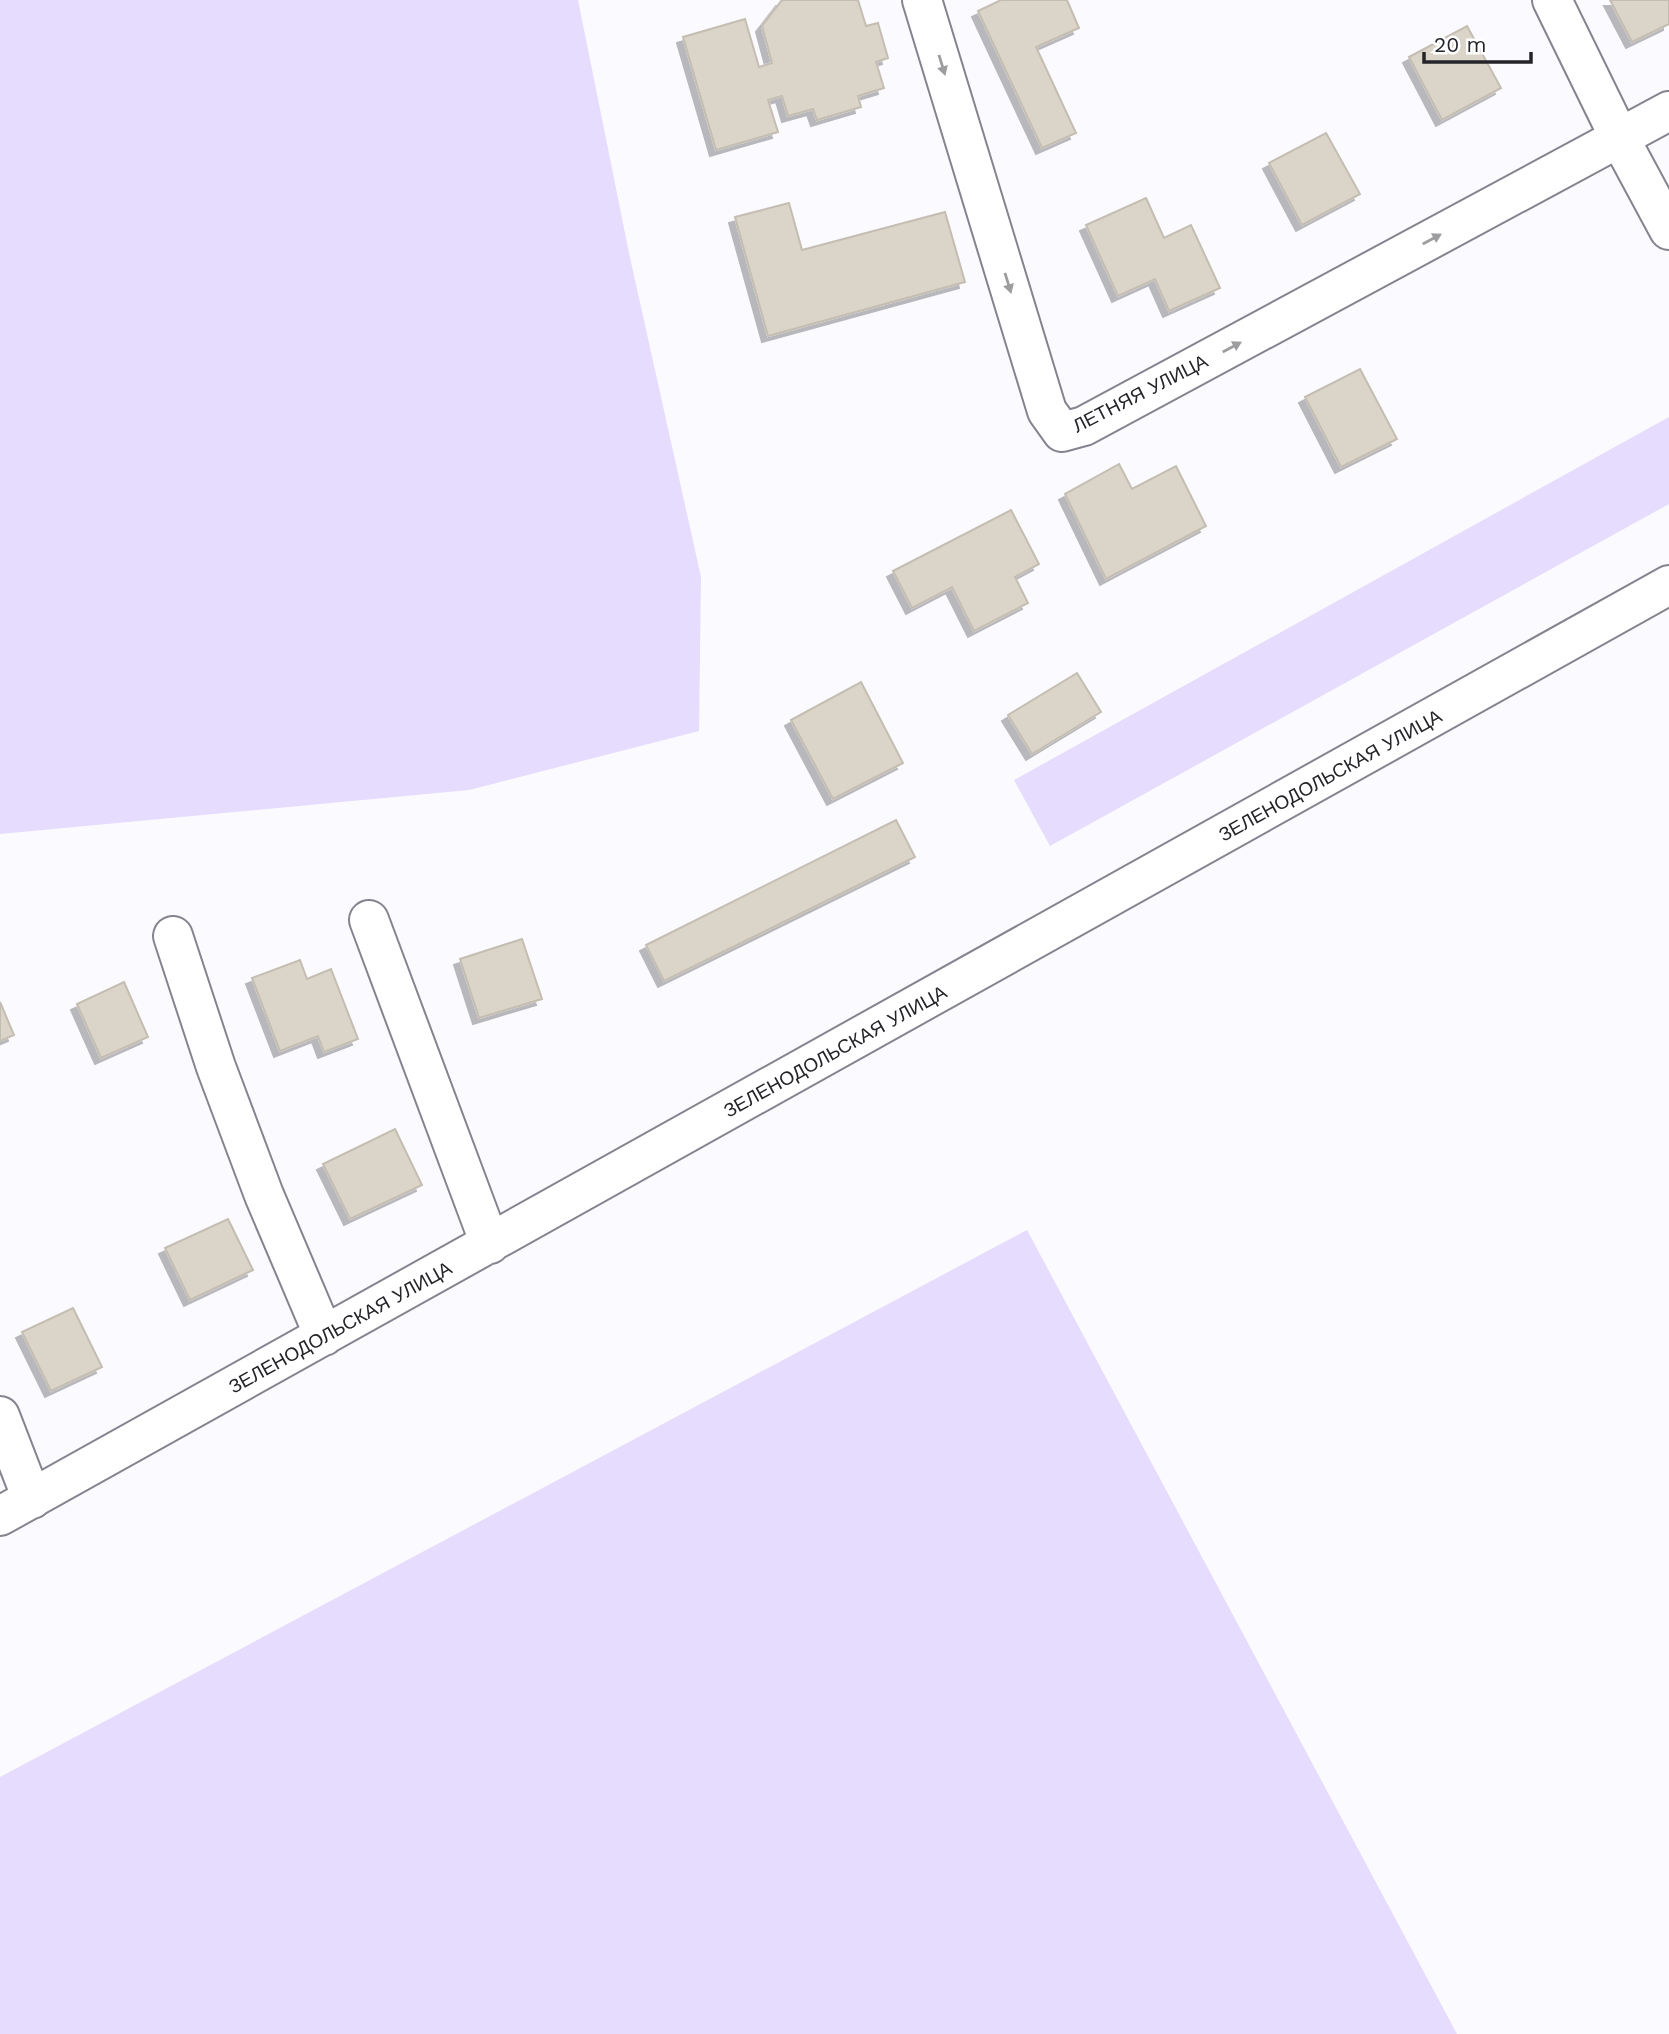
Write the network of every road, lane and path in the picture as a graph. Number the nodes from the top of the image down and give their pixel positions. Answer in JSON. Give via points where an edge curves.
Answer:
{"nodes":[{"id":1,"x":922,"y":0,"type":"edge"},
{"id":2,"x":1552,"y":0,"type":"edge"},
{"id":3,"x":1669,"y":111,"type":"edge"},
{"id":4,"x":1620,"y":139,"type":"junction"},
{"id":5,"x":1669,"y":230,"type":"edge"},
{"id":6,"x":1669,"y":585,"type":"edge"},
{"id":7,"x":369,"y":920,"type":"dead end"},
{"id":8,"x":173,"y":936,"type":"dead end"},
{"id":9,"x":490,"y":1244,"type":"junction"},
{"id":10,"x":324,"y":1336,"type":"junction"},
{"id":11,"x":0,"y":1416,"type":"edge"},
{"id":12,"x":16,"y":1507,"type":"edge"}],
"edges":[{"from":1,"to":4,"type":"street","name":"ЛЕТНЯЯ УЛИЦА","one_way":true,"via":[[1047,411],[1062,432],[1084,426]]},
{"from":2,"to":4,"type":"street"},
{"from":3,"to":4,"type":"street"},
{"from":4,"to":5,"type":"street"},
{"from":6,"to":9,"type":"street","name":"ЗЕЛЕНОДОЛЬСКАЯ УЛИЦА"},
{"from":7,"to":9,"type":"street"},
{"from":8,"to":10,"type":"street","via":[[264,1195]]},
{"from":9,"to":10,"type":"street","name":"ЗЕЛЕНОДОЛЬСКАЯ УЛИЦА"},
{"from":10,"to":12,"type":"street","name":"ЗЕЛЕНОДОЛЬСКАЯ УЛИЦА"},
{"from":11,"to":12,"type":"street"}]}
